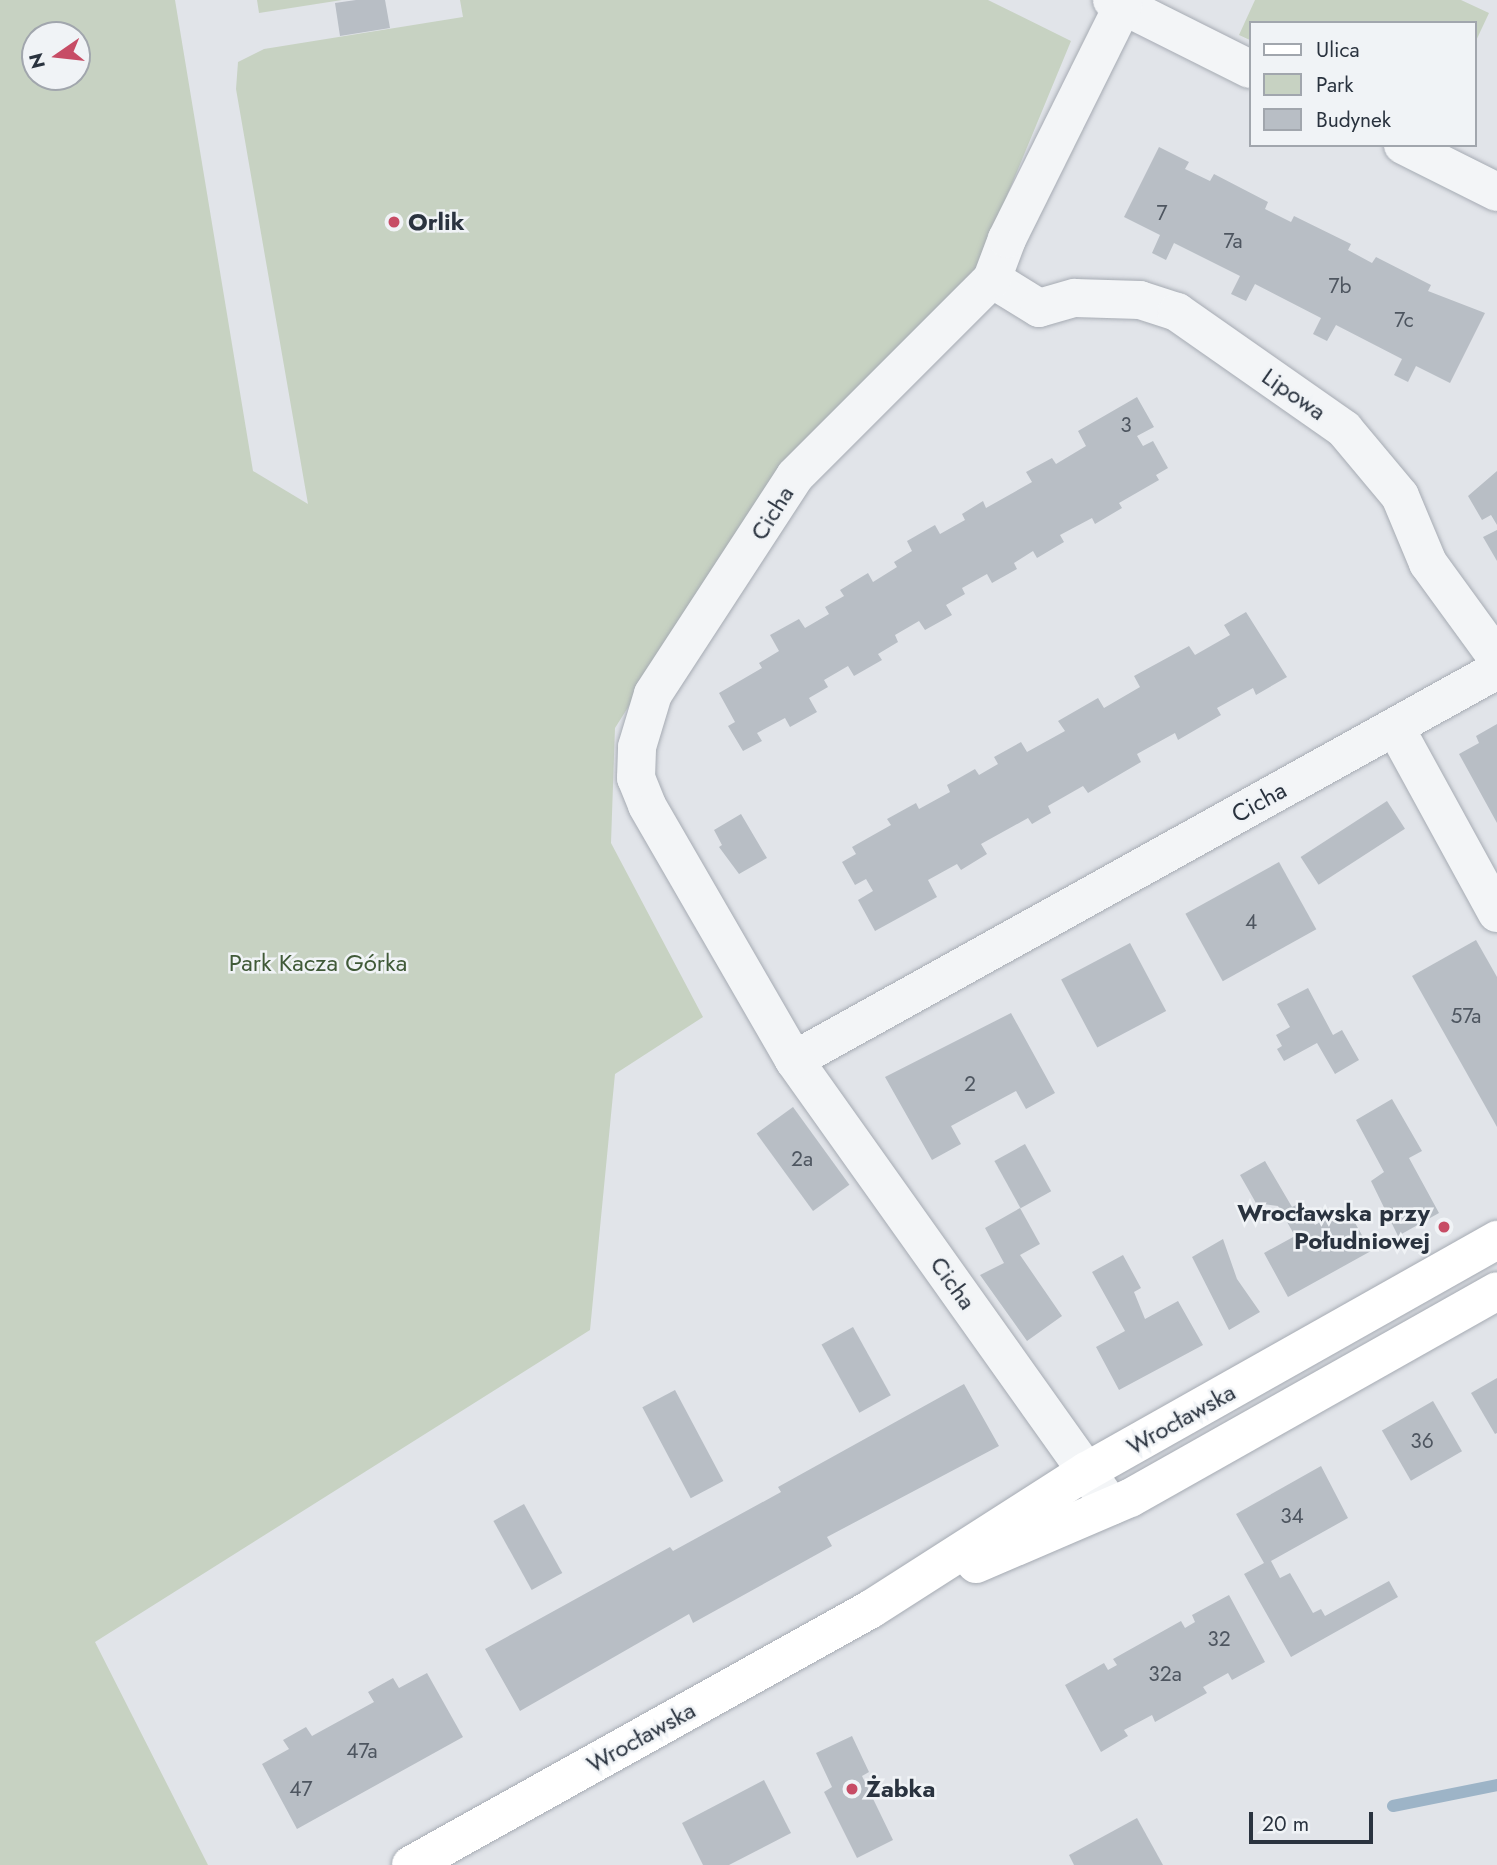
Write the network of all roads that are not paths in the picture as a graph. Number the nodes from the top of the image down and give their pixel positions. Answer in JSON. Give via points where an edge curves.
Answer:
{"nodes":[{"id":1,"x":1118,"y":3,"type":"edge"},
{"id":2,"x":1248,"y":68,"type":"edge"},
{"id":3,"x":1407,"y":147,"type":"edge"},
{"id":4,"x":1497,"y":192,"type":"edge"},
{"id":5,"x":992,"y":279,"type":"junction"},
{"id":6,"x":1497,"y":658,"type":"edge"},
{"id":7,"x":1497,"y":670,"type":"edge"},
{"id":8,"x":1395,"y":727,"type":"junction"},
{"id":9,"x":1497,"y":913,"type":"edge"},
{"id":10,"x":794,"y":1060,"type":"junction"},
{"id":11,"x":1497,"y":1240,"type":"edge"},
{"id":12,"x":1497,"y":1290,"type":"edge"},
{"id":13,"x":1087,"y":1471,"type":"junction"},
{"id":14,"x":1111,"y":1506,"type":"junction"},
{"id":15,"x":871,"y":1609,"type":"junction"},
{"id":16,"x":411,"y":1865,"type":"edge"}],
"edges":[{"from":1,"to":2,"type":"street"},
{"from":1,"to":5,"type":"street","name":"Cicha"},
{"from":3,"to":4,"type":"street"},
{"from":5,"to":6,"type":"street","name":"Lipowa","via":[[1039,308],[1088,298],[1140,300],[1177,312],[1344,429],[1400,496],[1428,562]]},
{"from":5,"to":10,"type":"street","name":"Cicha","via":[[795,476],[653,694],[637,747],[636,778],[648,805]]},
{"from":7,"to":8,"type":"street"},
{"from":8,"to":9,"type":"street"},
{"from":8,"to":10,"type":"street","name":"Cicha"},
{"from":10,"to":13,"type":"street","name":"Cicha"},
{"from":11,"to":13,"type":"street","name":"Wrocławska"},
{"from":12,"to":14,"type":"street","name":"Wrocławska"},
{"from":13,"to":14,"type":"street","name":"Cicha"},
{"from":13,"to":15,"type":"street","name":"Wrocławska"},
{"from":14,"to":15,"type":"street","name":"Wrocławska"},
{"from":15,"to":16,"type":"street","name":"Wrocławska"}]}
